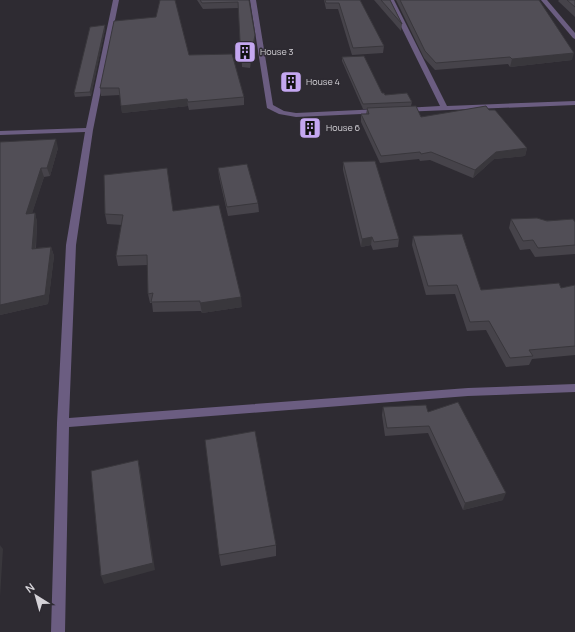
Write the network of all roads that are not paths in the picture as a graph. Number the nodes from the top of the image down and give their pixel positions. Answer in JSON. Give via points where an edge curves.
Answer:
{"nodes":[{"id":1,"x":116,"y":0,"type":"edge"},
{"id":2,"x":253,"y":0,"type":"edge"},
{"id":3,"x":391,"y":0,"type":"edge"},
{"id":4,"x":544,"y":0,"type":"edge"},
{"id":5,"x":575,"y":37,"type":"edge"},
{"id":6,"x":575,"y":103,"type":"edge"},
{"id":7,"x":444,"y":108,"type":"junction"},
{"id":8,"x":89,"y":130,"type":"junction"},
{"id":9,"x":0,"y":133,"type":"edge"},
{"id":10,"x":575,"y":388,"type":"edge"},
{"id":11,"x":63,"y":424,"type":"junction"},
{"id":12,"x":58,"y":632,"type":"edge"}],
"edges":[{"from":1,"to":8,"type":"street"},
{"from":2,"to":7,"type":"street","via":[[270,106],[276,111],[296,115]]},
{"from":3,"to":7,"type":"street"},
{"from":4,"to":5,"type":"street"},
{"from":6,"to":7,"type":"street"},
{"from":8,"to":9,"type":"street"},
{"from":8,"to":11,"type":"street","via":[[71,245]]},
{"from":10,"to":11,"type":"street","via":[[468,392]]},
{"from":11,"to":12,"type":"street"}]}
